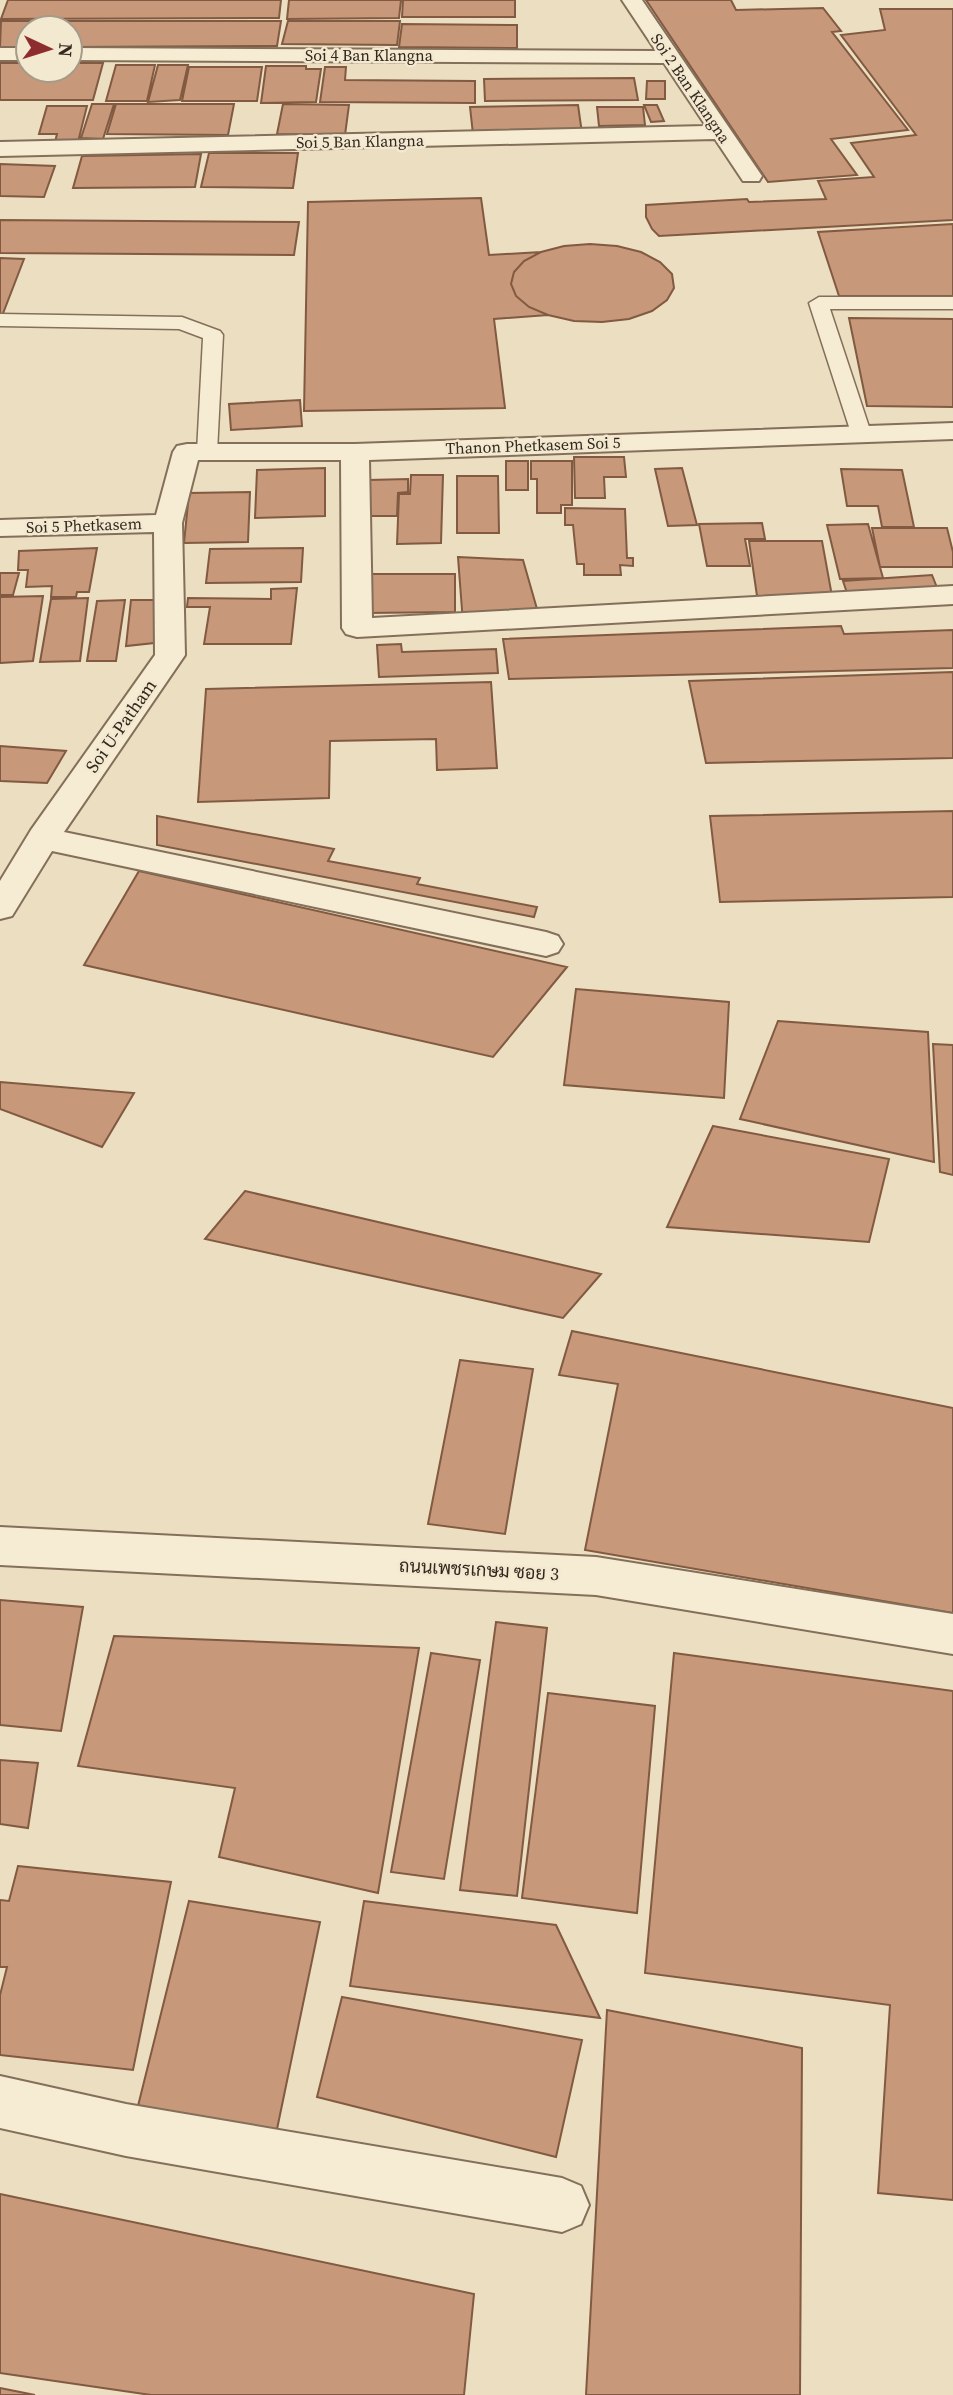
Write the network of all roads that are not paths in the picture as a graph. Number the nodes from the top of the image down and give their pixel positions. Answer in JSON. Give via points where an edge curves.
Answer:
{"nodes":[{"id":1,"x":632,"y":0,"type":"edge"},
{"id":2,"x":84,"y":54,"type":"edge"},
{"id":3,"x":669,"y":57,"type":"junction"},
{"id":4,"x":720,"y":132,"type":"junction"},
{"id":5,"x":0,"y":149,"type":"edge"},
{"id":6,"x":751,"y":176,"type":"dead end"},
{"id":7,"x":953,"y":303,"type":"edge"},
{"id":8,"x":0,"y":320,"type":"edge"},
{"id":9,"x":953,"y":431,"type":"edge"},
{"id":10,"x":861,"y":433,"type":"junction"},
{"id":11,"x":207,"y":452,"type":"junction"},
{"id":12,"x":355,"y":452,"type":"junction"},
{"id":13,"x":168,"y":523,"type":"junction"},
{"id":14,"x":0,"y":528,"type":"edge"},
{"id":15,"x":953,"y":595,"type":"edge"},
{"id":16,"x":43,"y":838,"type":"junction"},
{"id":17,"x":0,"y":908,"type":"edge"},
{"id":18,"x":546,"y":944,"type":"dead end"},
{"id":19,"x":0,"y":1546,"type":"edge"},
{"id":20,"x":953,"y":1634,"type":"edge"},
{"id":21,"x":0,"y":2102,"type":"edge"},
{"id":22,"x":562,"y":2205,"type":"dead end"}],
"edges":[{"from":1,"to":3,"type":"street","name":"Soi 2 Ban Klangna"},
{"from":2,"to":3,"type":"street","name":"Soi 4 Ban Klangna"},
{"from":3,"to":4,"type":"street","name":"Soi 2 Ban Klangna"},
{"from":4,"to":5,"type":"street","name":"Soi 5 Ban Klangna"},
{"from":4,"to":6,"type":"street","name":"Soi 2 Ban Klangna"},
{"from":7,"to":10,"type":"lane","via":[[819,303]]},
{"from":8,"to":11,"type":"lane","via":[[182,323],[213,335]]},
{"from":9,"to":10,"type":"street","name":"Thanon Phetkasem Soi 5"},
{"from":10,"to":12,"type":"street","name":"Thanon Phetkasem Soi 5"},
{"from":11,"to":12,"type":"street","name":"Thanon Phetkasem Soi 5"},
{"from":11,"to":13,"type":"street","via":[[187,452]]},
{"from":12,"to":15,"type":"street","via":[[357,628]]},
{"from":13,"to":14,"type":"street","name":"Soi 5 Phetkasem"},
{"from":13,"to":16,"type":"street","name":"Soi U-Patham","via":[[170,655]]},
{"from":16,"to":17,"type":"street","name":"Soi U-Patham"},
{"from":16,"to":18,"type":"street"},
{"from":19,"to":20,"type":"street","name":"ถนนเพชรเกษม ซอย 3","via":[[597,1576]]},
{"from":21,"to":22,"type":"street","via":[[127,2130]]}]}
